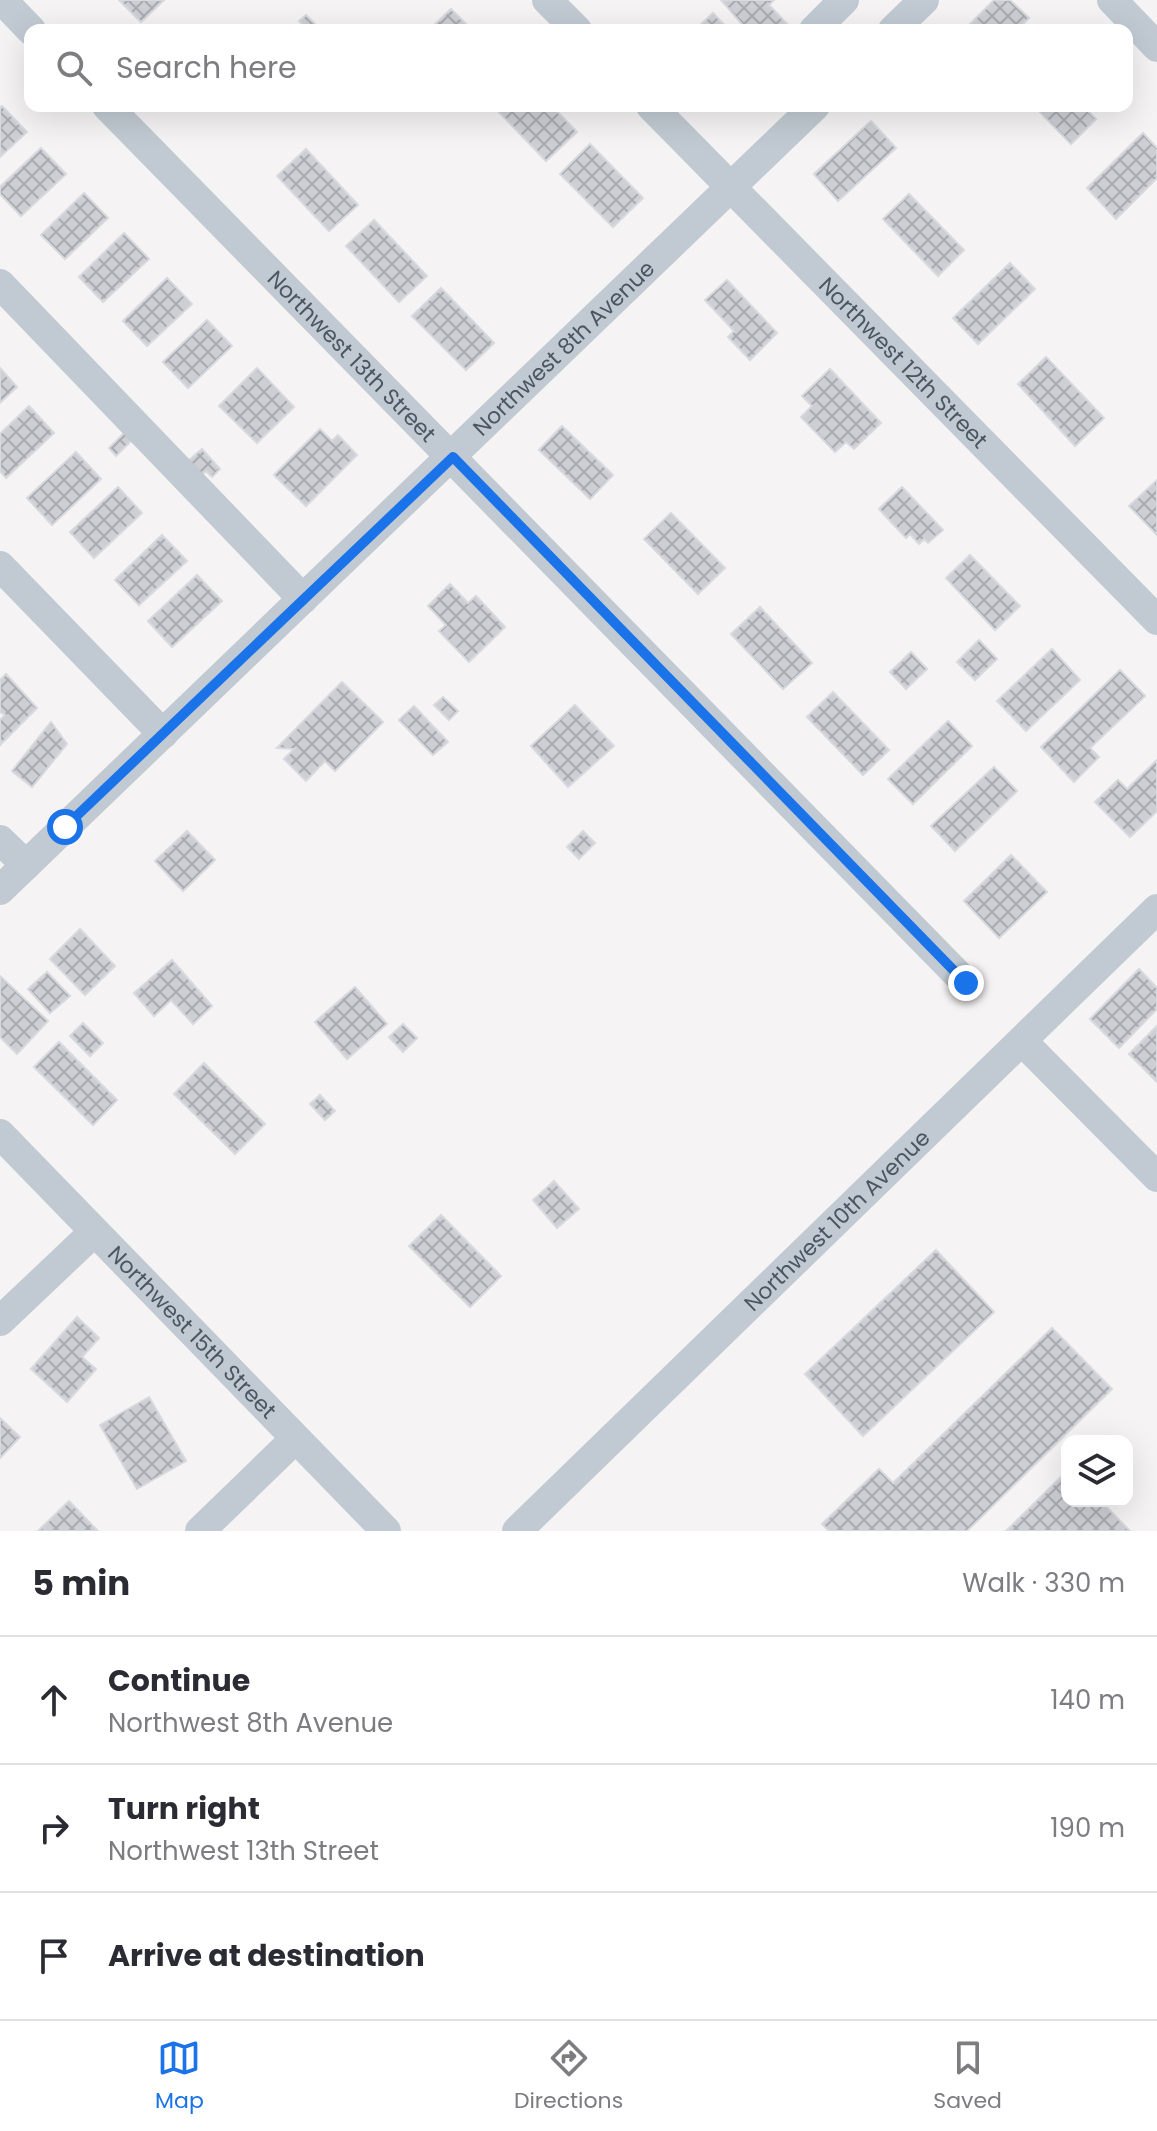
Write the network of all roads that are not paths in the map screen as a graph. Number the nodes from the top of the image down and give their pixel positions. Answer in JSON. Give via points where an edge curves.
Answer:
{"nodes":[{"id":1,"x":2,"y":0,"type":"edge"},
{"id":2,"x":547,"y":0,"type":"edge"},
{"id":3,"x":924,"y":0,"type":"edge"},
{"id":4,"x":1112,"y":0,"type":"edge"},
{"id":5,"x":25,"y":24,"type":"edge"},
{"id":6,"x":571,"y":24,"type":"edge"},
{"id":7,"x":899,"y":24,"type":"edge"},
{"id":8,"x":1157,"y":47,"type":"edge"},
{"id":9,"x":113,"y":112,"type":"edge"},
{"id":10,"x":657,"y":112,"type":"edge"},
{"id":11,"x":809,"y":112,"type":"edge"},
{"id":12,"x":731,"y":187,"type":"junction"},
{"id":13,"x":0,"y":284,"type":"edge"},
{"id":14,"x":453,"y":457,"type":"junction"},
{"id":15,"x":0,"y":566,"type":"edge"},
{"id":16,"x":303,"y":599,"type":"junction"},
{"id":17,"x":1157,"y":620,"type":"edge"},
{"id":18,"x":163,"y":734,"type":"junction"},
{"id":19,"x":0,"y":840,"type":"edge"},
{"id":20,"x":26,"y":865,"type":"junction"},
{"id":21,"x":0,"y":890,"type":"edge"},
{"id":22,"x":1157,"y":909,"type":"edge"},
{"id":23,"x":966,"y":983,"type":"dead end"},
{"id":24,"x":1022,"y":1041,"type":"junction"},
{"id":25,"x":0,"y":1134,"type":"edge"},
{"id":26,"x":1157,"y":1177,"type":"edge"},
{"id":27,"x":94,"y":1232,"type":"junction"},
{"id":28,"x":0,"y":1321,"type":"edge"},
{"id":29,"x":295,"y":1439,"type":"junction"},
{"id":30,"x":200,"y":1531,"type":"edge"},
{"id":31,"x":386,"y":1531,"type":"edge"},
{"id":32,"x":517,"y":1531,"type":"edge"}],
"edges":[{"from":1,"to":5,"type":"street"},
{"from":2,"to":6,"type":"street"},
{"from":3,"to":7,"type":"street"},
{"from":4,"to":8,"type":"street"},
{"from":9,"to":14,"type":"street","name":"Northwest 13th Street"},
{"from":10,"to":12,"type":"street","name":"Northwest 12th Street"},
{"from":11,"to":12,"type":"street","name":"Northwest 8th Avenue"},
{"from":12,"to":14,"type":"street","name":"Northwest 8th Avenue"},
{"from":12,"to":17,"type":"street","name":"Northwest 12th Street"},
{"from":13,"to":16,"type":"street"},
{"from":14,"to":16,"type":"street","name":"Northwest 8th Avenue"},
{"from":14,"to":23,"type":"street","name":"Northwest 13th Street"},
{"from":15,"to":18,"type":"street"},
{"from":16,"to":18,"type":"street","name":"Northwest 8th Avenue"},
{"from":18,"to":20,"type":"street","name":"Northwest 8th Avenue"},
{"from":19,"to":20,"type":"street"},
{"from":20,"to":21,"type":"street","name":"Northwest 8th Avenue"},
{"from":22,"to":24,"type":"street","name":"Northwest 10th Avenue"},
{"from":24,"to":26,"type":"street"},
{"from":24,"to":32,"type":"street","name":"Northwest 10th Avenue"},
{"from":25,"to":27,"type":"street","name":"Northwest 15th Street"},
{"from":27,"to":28,"type":"street"},
{"from":27,"to":29,"type":"street","name":"Northwest 15th Street"},
{"from":29,"to":30,"type":"street"},
{"from":29,"to":31,"type":"street","name":"Northwest 15th Street"}]}
